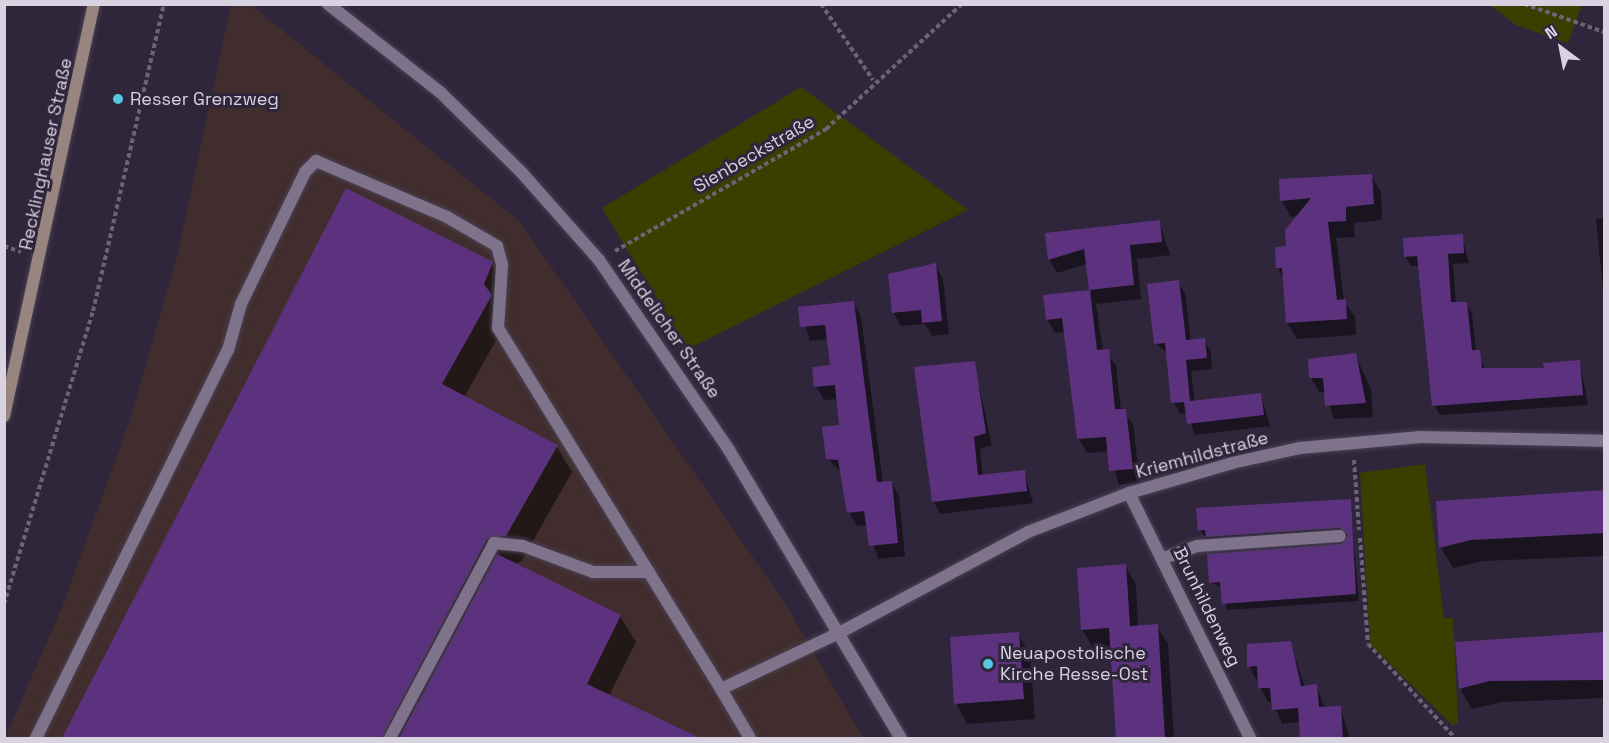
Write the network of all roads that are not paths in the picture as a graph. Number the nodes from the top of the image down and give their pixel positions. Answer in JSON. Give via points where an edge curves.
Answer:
{"nodes":[{"id":1,"x":94,"y":4,"type":"edge"},
{"id":2,"x":328,"y":4,"type":"edge"},
{"id":3,"x":4,"y":416,"type":"edge"},
{"id":4,"x":1605,"y":441,"type":"edge"},
{"id":5,"x":1130,"y":493,"type":"junction"},
{"id":6,"x":1340,"y":536,"type":"dead end"},
{"id":7,"x":1164,"y":558,"type":"junction"},
{"id":8,"x":649,"y":572,"type":"junction"},
{"id":9,"x":841,"y":632,"type":"junction"},
{"id":10,"x":721,"y":689,"type":"junction"},
{"id":11,"x":36,"y":738,"type":"edge"},
{"id":12,"x":390,"y":738,"type":"edge"},
{"id":13,"x":750,"y":738,"type":"edge"},
{"id":14,"x":901,"y":738,"type":"edge"},
{"id":15,"x":1250,"y":738,"type":"edge"}],
"edges":[{"from":1,"to":3,"type":"main road","name":"Recklinghauser Straße"},
{"from":2,"to":9,"type":"street","name":"Middelicher Straße","via":[[440,92],[522,173],[599,260],[729,450]]},
{"from":4,"to":5,"type":"street","name":"Kriemhildstraße","via":[[1434,436],[1353,441],[1232,463]]},
{"from":5,"to":7,"type":"street","name":"Brunhildenweg"},
{"from":5,"to":9,"type":"street","name":"Kriemhildstraße","via":[[946,571]]},
{"from":6,"to":7,"type":"street","via":[[1197,546]]},
{"from":7,"to":15,"type":"street","name":"Brunhildenweg"},
{"from":8,"to":10,"type":"street"},
{"from":8,"to":11,"type":"street","via":[[498,328],[502,265],[497,246],[447,217],[316,161],[305,172],[240,304],[228,350]]},
{"from":8,"to":12,"type":"street","via":[[593,572],[522,546],[494,543]]},
{"from":9,"to":10,"type":"street","name":"Kriemhildstraße"},
{"from":9,"to":14,"type":"street","name":"Middelicher Straße"},
{"from":10,"to":13,"type":"street"}]}
